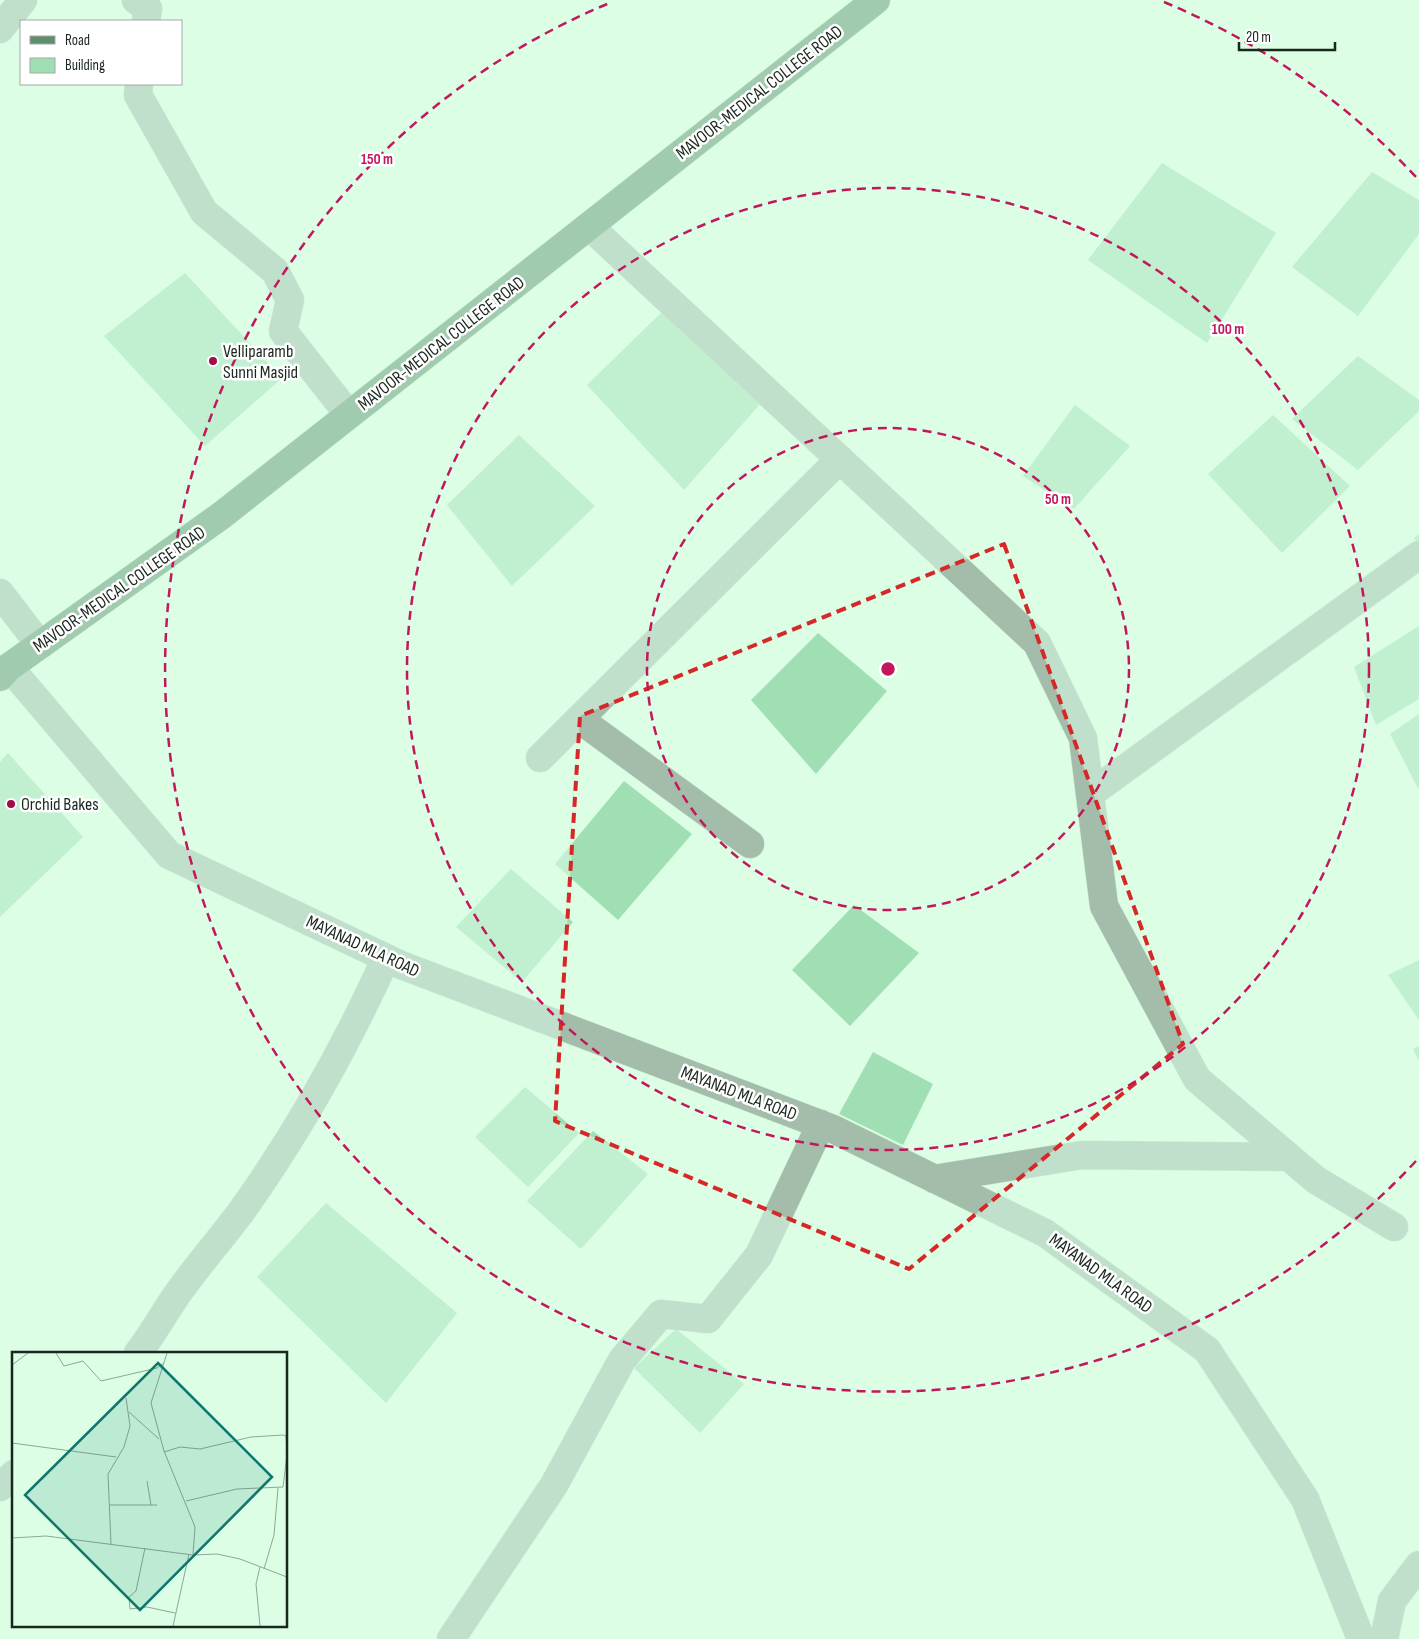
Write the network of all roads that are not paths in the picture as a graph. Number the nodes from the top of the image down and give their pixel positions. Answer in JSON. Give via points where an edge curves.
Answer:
{"nodes":[{"id":1,"x":22,"y":0,"type":"edge"},
{"id":2,"x":136,"y":0,"type":"edge"},
{"id":3,"x":876,"y":0,"type":"edge"},
{"id":4,"x":146,"y":20,"type":"edge"},
{"id":5,"x":0,"y":29,"type":"edge"},
{"id":6,"x":139,"y":85,"type":"edge"},
{"id":7,"x":588,"y":226,"type":"junction"},
{"id":8,"x":349,"y":415,"type":"junction"},
{"id":9,"x":840,"y":459,"type":"junction"},
{"id":10,"x":1419,"y":555,"type":"edge"},
{"id":11,"x":0,"y":593,"type":"edge"},
{"id":12,"x":40,"y":645,"type":"junction"},
{"id":13,"x":5,"y":672,"type":"edge"},
{"id":14,"x":579,"y":719,"type":"junction"},
{"id":15,"x":540,"y":758,"type":"dead end"},
{"id":16,"x":1090,"y":794,"type":"junction"},
{"id":17,"x":750,"y":844,"type":"dead end"},
{"id":18,"x":386,"y":958,"type":"junction"},
{"id":19,"x":821,"y":1124,"type":"junction"},
{"id":20,"x":1288,"y":1157,"type":"junction"},
{"id":21,"x":934,"y":1179,"type":"junction"},
{"id":22,"x":1394,"y":1227,"type":"dead end"},
{"id":23,"x":139,"y":1352,"type":"edge"},
{"id":24,"x":12,"y":1476,"type":"edge"},
{"id":25,"x":0,"y":1487,"type":"edge"},
{"id":26,"x":1419,"y":1565,"type":"edge"},
{"id":27,"x":451,"y":1639,"type":"edge"},
{"id":28,"x":1361,"y":1639,"type":"edge"},
{"id":29,"x":1384,"y":1639,"type":"edge"}],
"edges":[{"from":1,"to":5,"type":"street"},
{"from":2,"to":4,"type":"street","via":[[148,9]]},
{"from":3,"to":7,"type":"main road","name":"MAVOOR-MEDICAL COLLEGE ROAD"},
{"from":6,"to":8,"type":"street","via":[[138,95],[204,212],[275,271],[290,300],[283,331]]},
{"from":7,"to":8,"type":"main road","name":"MAVOOR-MEDICAL COLLEGE ROAD"},
{"from":7,"to":9,"type":"street"},
{"from":8,"to":12,"type":"main road","name":"MAVOOR-MEDICAL COLLEGE ROAD","via":[[222,515]]},
{"from":9,"to":14,"type":"street"},
{"from":9,"to":16,"type":"street","via":[[1038,643],[1083,738]]},
{"from":10,"to":16,"type":"street"},
{"from":11,"to":12,"type":"street"},
{"from":12,"to":13,"type":"main road","name":"MAVOOR-MEDICAL COLLEGE ROAD"},
{"from":13,"to":18,"type":"street","name":"MAYANAD MLA ROAD","via":[[169,855]]},
{"from":14,"to":15,"type":"street"},
{"from":14,"to":17,"type":"street"},
{"from":16,"to":20,"type":"street","via":[[1104,906],[1197,1079]]},
{"from":18,"to":19,"type":"street","name":"MAYANAD MLA ROAD"},
{"from":18,"to":23,"type":"street","via":[[336,1057],[288,1140],[241,1212],[176,1296]]},
{"from":19,"to":21,"type":"street","name":"MAYANAD MLA ROAD"},
{"from":19,"to":27,"type":"street","via":[[759,1255],[708,1319],[661,1314],[622,1360],[554,1485]]},
{"from":20,"to":21,"type":"street","via":[[1082,1155]]},
{"from":20,"to":22,"type":"street","via":[[1316,1180]]},
{"from":21,"to":28,"type":"street","name":"MAYANAD MLA ROAD","via":[[1046,1233],[1207,1350],[1305,1500]]},
{"from":24,"to":25,"type":"street"},
{"from":26,"to":29,"type":"street","via":[[1392,1601]]}]}
